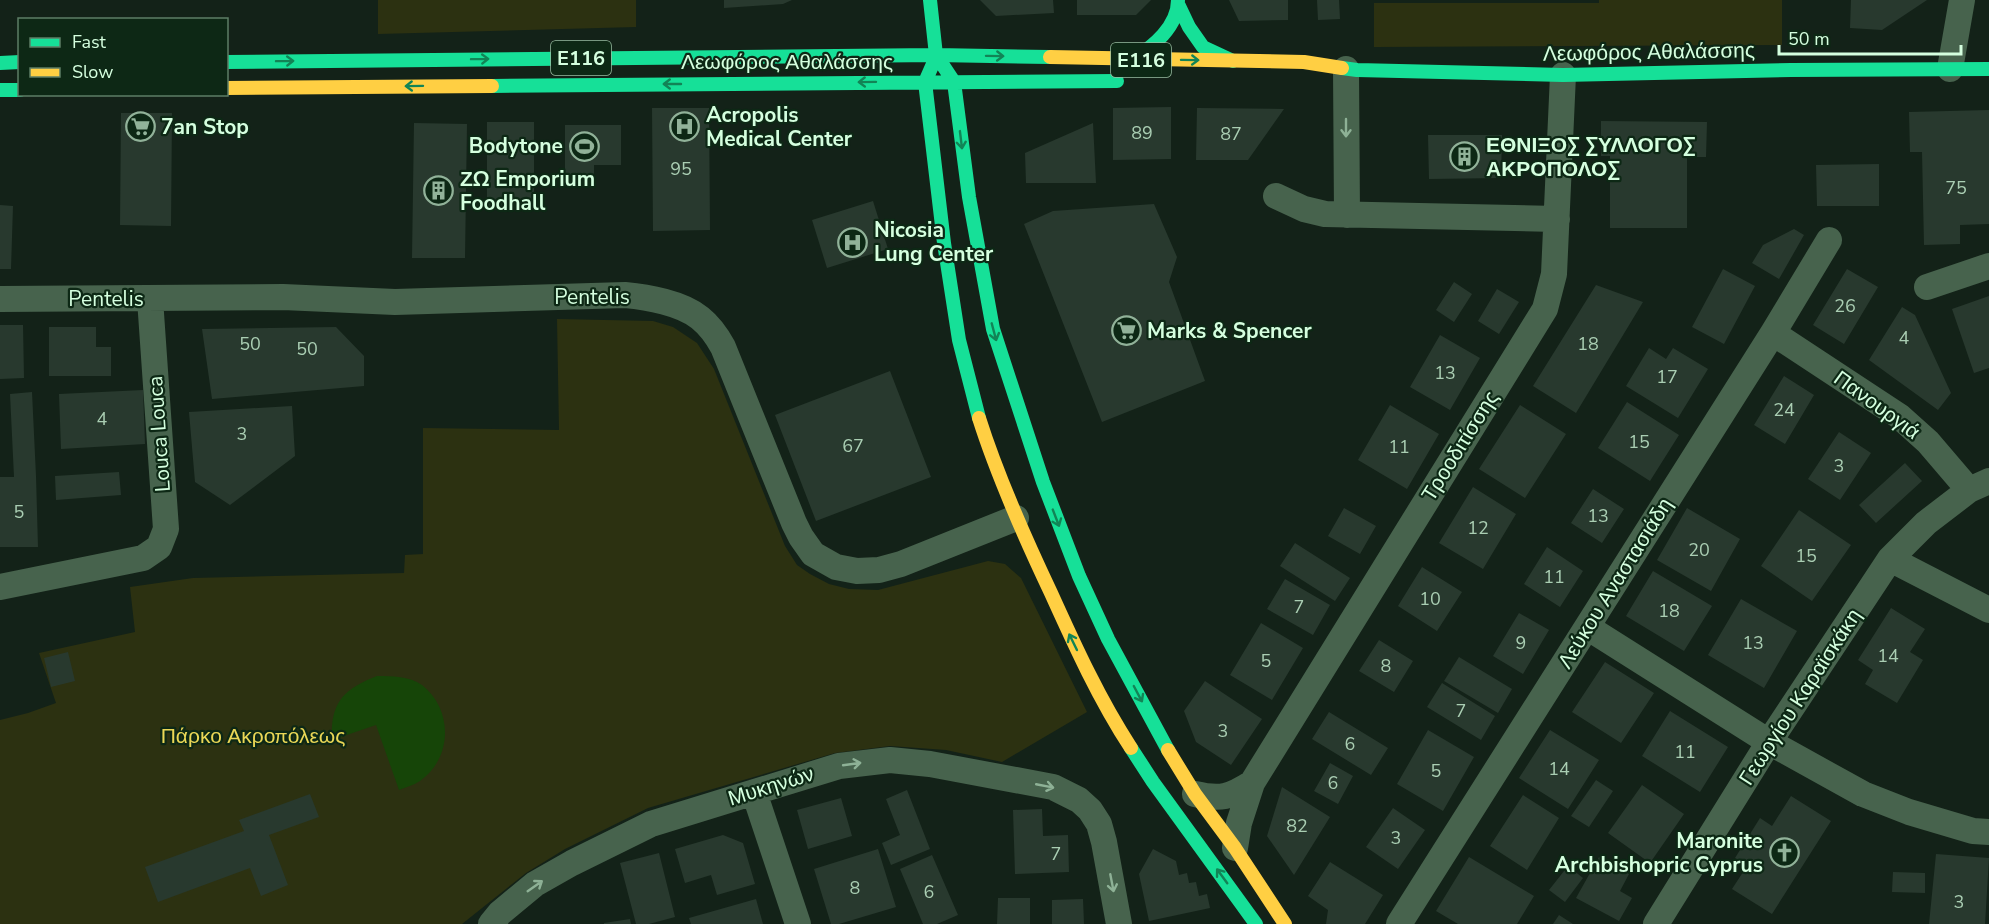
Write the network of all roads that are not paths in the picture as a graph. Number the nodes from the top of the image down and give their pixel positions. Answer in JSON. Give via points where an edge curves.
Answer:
{"nodes":[{"id":1,"x":930,"y":0,"type":"edge"},
{"id":2,"x":1962,"y":0,"type":"edge"},
{"id":3,"x":1179,"y":3,"type":"edge"},
{"id":4,"x":936,"y":55,"type":"junction"},
{"id":5,"x":1133,"y":60,"type":"junction"},
{"id":6,"x":1233,"y":61,"type":"junction"},
{"id":7,"x":18,"y":62,"type":"edge"},
{"id":8,"x":228,"y":62,"type":"edge"},
{"id":9,"x":0,"y":63,"type":"edge"},
{"id":10,"x":1346,"y":69,"type":"junction"},
{"id":11,"x":1950,"y":69,"type":"junction"},
{"id":12,"x":1989,"y":69,"type":"edge"},
{"id":13,"x":1563,"y":75,"type":"junction"},
{"id":14,"x":1313,"y":78,"type":"dead end"},
{"id":15,"x":1132,"y":81,"type":"dead end"},
{"id":16,"x":926,"y":82,"type":"junction"},
{"id":17,"x":954,"y":82,"type":"junction"},
{"id":18,"x":228,"y":88,"type":"edge"},
{"id":19,"x":0,"y":90,"type":"edge"},
{"id":20,"x":18,"y":90,"type":"edge"},
{"id":21,"x":1276,"y":196,"type":"dead end"},
{"id":22,"x":1347,"y":215,"type":"junction"},
{"id":23,"x":1557,"y":219,"type":"junction"},
{"id":24,"x":1829,"y":240,"type":"dead end"},
{"id":25,"x":1989,"y":267,"type":"edge"},
{"id":26,"x":1927,"y":287,"type":"dead end"},
{"id":27,"x":0,"y":299,"type":"edge"},
{"id":28,"x":150,"y":299,"type":"junction"},
{"id":29,"x":1773,"y":333,"type":"junction"},
{"id":30,"x":1979,"y":486,"type":"edge"},
{"id":31,"x":1016,"y":518,"type":"junction"},
{"id":32,"x":1890,"y":559,"type":"junction"},
{"id":33,"x":0,"y":587,"type":"edge"},
{"id":34,"x":1989,"y":610,"type":"edge"},
{"id":35,"x":1587,"y":627,"type":"junction"},
{"id":36,"x":1769,"y":742,"type":"junction"},
{"id":37,"x":1252,"y":783,"type":"junction"},
{"id":38,"x":754,"y":792,"type":"junction"},
{"id":39,"x":1195,"y":794,"type":"junction"},
{"id":40,"x":1989,"y":832,"type":"edge"},
{"id":41,"x":1235,"y":848,"type":"junction"},
{"id":42,"x":491,"y":924,"type":"edge"},
{"id":43,"x":798,"y":924,"type":"edge"},
{"id":44,"x":1119,"y":924,"type":"edge"},
{"id":45,"x":1256,"y":924,"type":"edge"},
{"id":46,"x":1285,"y":924,"type":"edge"},
{"id":47,"x":1399,"y":924,"type":"edge"},
{"id":48,"x":1656,"y":924,"type":"edge"}],
"edges":[{"from":1,"to":4,"type":"main road"},
{"from":2,"to":11,"type":"street"},
{"from":3,"to":5,"type":"main road","via":[[1162,39]]},
{"from":3,"to":6,"type":"main road","via":[[1203,47]]},
{"from":4,"to":5,"type":"main road","name":"Λεωφόρος Αθαλάσσης","number":"E116","one_way":true},
{"from":8,"to":4,"type":"main road","name":"Λεωφόρος Αθαλάσσης","number":"E116","one_way":true},
{"from":4,"to":16,"type":"main road"},
{"from":4,"to":17,"type":"main road"},
{"from":5,"to":6,"type":"main road","name":"Λεωφόρος Αθαλάσσης","number":"E116","one_way":true},
{"from":6,"to":10,"type":"main road","name":"Λεωφόρος Αθαλάσσης","number":"E116","via":[[1304,62]]},
{"from":7,"to":9,"type":"main road"},
{"from":10,"to":13,"type":"main road","name":"Λεωφόρος Αθαλάσσης","number":"E116"},
{"from":10,"to":14,"type":"main road","name":"Λεωφόρος Αθαλάσσης","number":"E116"},
{"from":10,"to":22,"type":"street","one_way":true},
{"from":11,"to":12,"type":"main road","name":"Λεωφόρος Αθαλάσσης","number":"E116"},
{"from":11,"to":13,"type":"main road","name":"Λεωφόρος Αθαλάσσης","number":"E116"},
{"from":13,"to":23,"type":"street","name":"Τροοδιτίσσης"},
{"from":15,"to":17,"type":"main road","name":"Λεωφόρος Αθαλάσσης","number":"E116"},
{"from":16,"to":17,"type":"main road","name":"Λεωφόρος Αθαλάσσης","number":"E116"},
{"from":16,"to":18,"type":"main road","name":"Λεωφόρος Αθαλάσσης","number":"E116","one_way":true},
{"from":16,"to":31,"type":"main road","via":[[959,340],[989,449]]},
{"from":17,"to":39,"type":"main road","one_way":true,"via":[[969,197],[993,329],[1042,482],[1108,639]]},
{"from":19,"to":20,"type":"main road"},
{"from":21,"to":22,"type":"street","via":[[1315,213]]},
{"from":22,"to":23,"type":"street"},
{"from":23,"to":37,"type":"street","name":"Τροοδιτίσσης","via":[[1554,274],[1537,324]]},
{"from":24,"to":29,"type":"street","name":"Λεύκου Αναστασιάδη"},
{"from":25,"to":26,"type":"street"},
{"from":27,"to":28,"type":"street","name":"Pentelis"},
{"from":28,"to":31,"type":"street","name":"Pentelis","via":[[283,297],[395,302],[646,297],[699,316],[715,333],[794,523],[813,554],[836,567],[879,570]]},
{"from":28,"to":33,"type":"street","name":"Louca Louca","via":[[166,529],[159,547],[143,558]]},
{"from":29,"to":30,"type":"street","name":"Πανουργιά","via":[[1899,416]]},
{"from":29,"to":35,"type":"street","name":"Λεύκου Αναστασιάδη"},
{"from":30,"to":32,"type":"street","name":"Γεωργίου Καραϊσκάκη","via":[[1926,523]]},
{"from":45,"to":31,"type":"main road","one_way":true,"via":[[1109,714]]},
{"from":32,"to":34,"type":"street"},
{"from":32,"to":36,"type":"street","name":"Γεωργίου Καραϊσκάκη"},
{"from":35,"to":36,"type":"street"},
{"from":35,"to":47,"type":"street","name":"Λεύκου Αναστασιάδη"},
{"from":36,"to":40,"type":"street","via":[[1863,794],[1909,812]]},
{"from":36,"to":48,"type":"street","name":"Γεωργίου Καραϊσκάκη"},
{"from":37,"to":39,"type":"street","via":[[1220,798]]},
{"from":37,"to":41,"type":"street","name":"Τροοδιτίσσης"},
{"from":42,"to":38,"type":"street","name":"Μυκηνών","one_way":true,"via":[[536,884],[572,863],[651,824]]},
{"from":38,"to":43,"type":"street"},
{"from":38,"to":44,"type":"street","name":"Μυκηνών","one_way":true,"via":[[839,766],[890,760],[1053,787],[1078,800],[1099,824]]},
{"from":39,"to":41,"type":"main road"},
{"from":41,"to":46,"type":"main road"}]}
